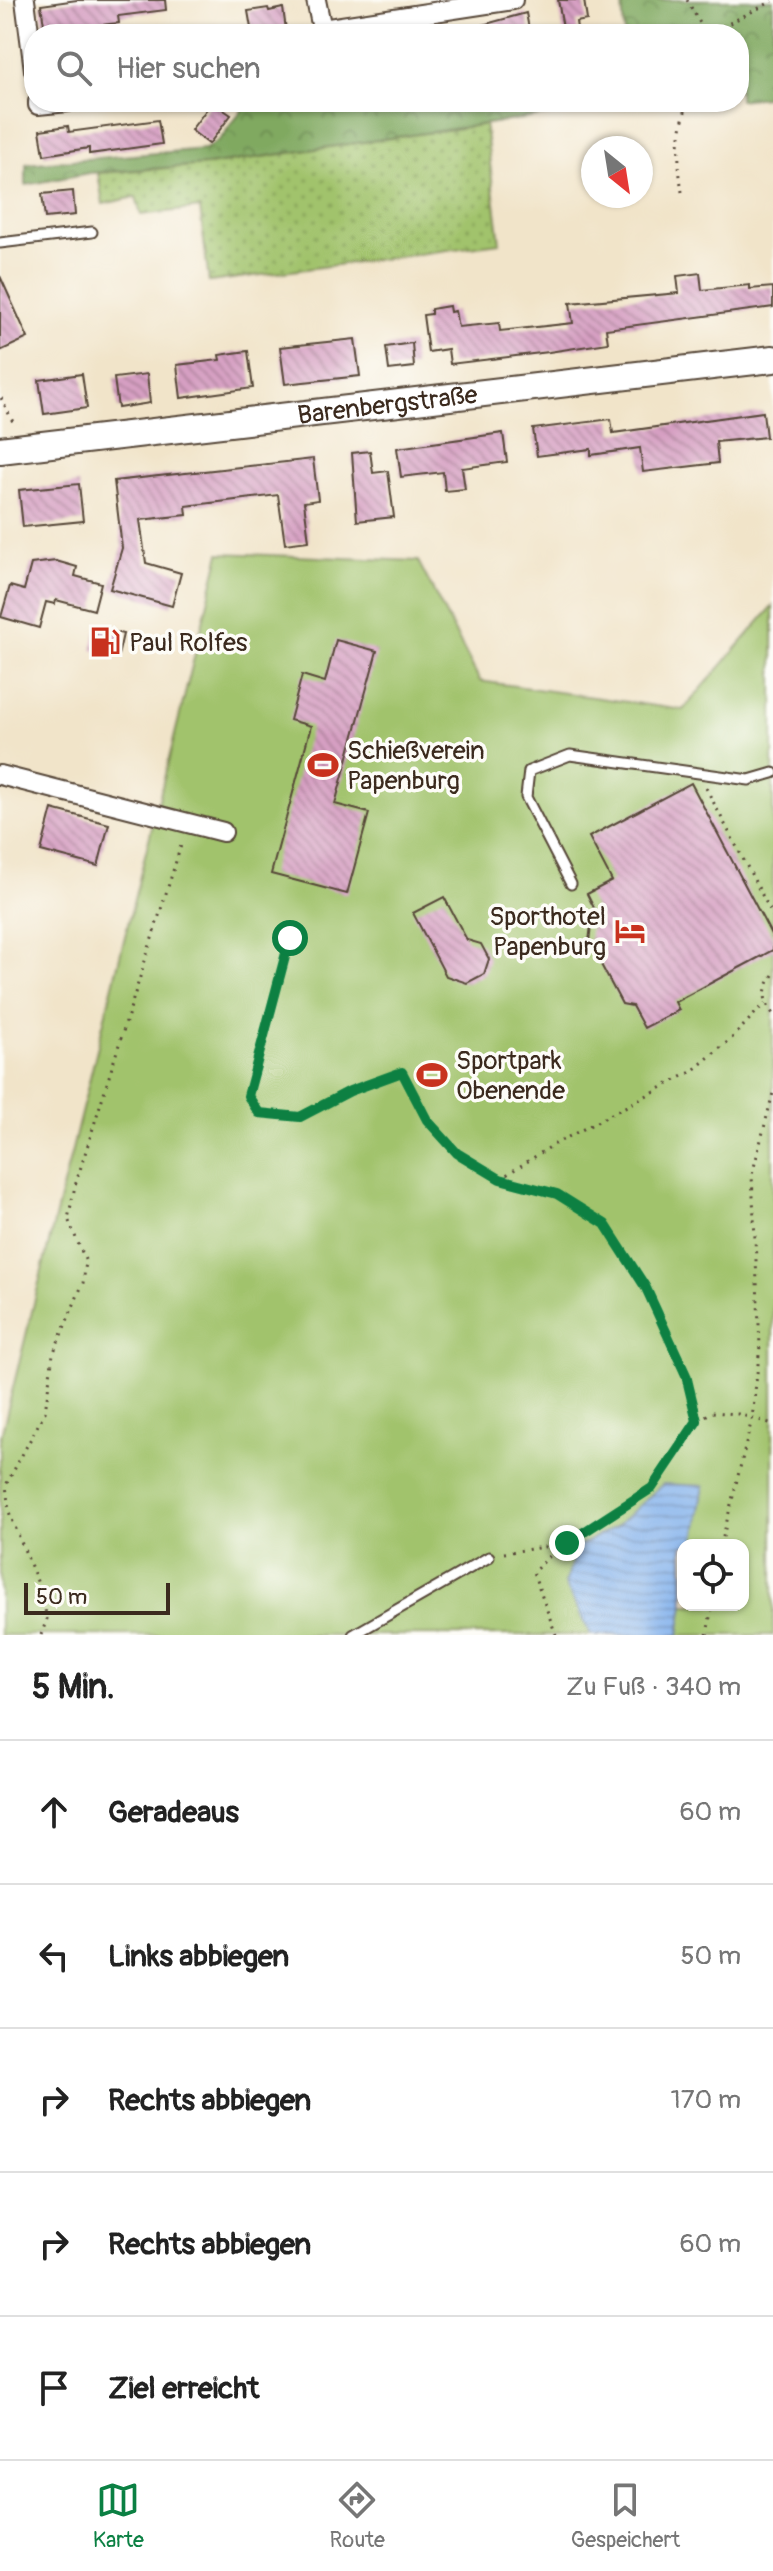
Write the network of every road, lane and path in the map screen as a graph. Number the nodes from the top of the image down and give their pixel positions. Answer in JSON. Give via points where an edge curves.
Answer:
{"nodes":[{"id":1,"x":25,"y":0,"type":"edge"},
{"id":2,"x":316,"y":0,"type":"edge"},
{"id":3,"x":513,"y":0,"type":"edge"},
{"id":4,"x":687,"y":0,"type":"edge"},
{"id":5,"x":773,"y":1,"type":"edge"},
{"id":6,"x":28,"y":24,"type":"edge"},
{"id":7,"x":321,"y":24,"type":"edge"},
{"id":8,"x":355,"y":24,"type":"edge"},
{"id":9,"x":701,"y":24,"type":"edge"},
{"id":10,"x":727,"y":24,"type":"edge"},
{"id":11,"x":685,"y":112,"type":"edge"},
{"id":12,"x":682,"y":192,"type":"dead end"},
{"id":13,"x":92,"y":232,"type":"dead end"},
{"id":14,"x":0,"y":243,"type":"edge"},
{"id":15,"x":773,"y":359,"type":"edge"},
{"id":16,"x":0,"y":450,"type":"edge"},
{"id":17,"x":698,"y":773,"type":"junction"},
{"id":18,"x":773,"y":773,"type":"edge"},
{"id":19,"x":0,"y":775,"type":"edge"},
{"id":20,"x":187,"y":823,"type":"junction"},
{"id":21,"x":223,"y":832,"type":"dead end"},
{"id":22,"x":571,"y":884,"type":"dead end"},
{"id":23,"x":773,"y":916,"type":"edge"},
{"id":24,"x":290,"y":938,"type":"dead end"},
{"id":25,"x":773,"y":975,"type":"edge"},
{"id":26,"x":765,"y":1003,"type":"junction"},
{"id":27,"x":773,"y":1014,"type":"edge"},
{"id":28,"x":773,"y":1093,"type":"edge"},
{"id":29,"x":500,"y":1179,"type":"junction"},
{"id":30,"x":752,"y":1419,"type":"junction"},
{"id":31,"x":697,"y":1421,"type":"junction"},
{"id":32,"x":773,"y":1424,"type":"edge"},
{"id":33,"x":722,"y":1539,"type":"edge"},
{"id":34,"x":567,"y":1543,"type":"junction"},
{"id":35,"x":489,"y":1557,"type":"joint"},
{"id":36,"x":711,"y":1611,"type":"edge"},
{"id":37,"x":41,"y":1635,"type":"edge"},
{"id":38,"x":353,"y":1635,"type":"edge"},
{"id":39,"x":556,"y":1635,"type":"edge"},
{"id":40,"x":707,"y":1635,"type":"edge"}],
"edges":[{"from":1,"to":6,"type":"street"},
{"from":2,"to":7,"type":"street"},
{"from":3,"to":8,"type":"street"},
{"from":4,"to":9,"type":"path"},
{"from":5,"to":10,"type":"path"},
{"from":11,"to":12,"type":"path","via":[[677,144]]},
{"from":13,"to":14,"type":"lane"},
{"from":15,"to":16,"type":"street","name":"Barenbergstraße"},
{"from":17,"to":18,"type":"lane","via":[[749,780]]},
{"from":17,"to":22,"type":"lane","via":[[570,755],[529,771],[526,797]]},
{"from":17,"to":23,"type":"path"},
{"from":19,"to":20,"type":"street"},
{"from":20,"to":21,"type":"street"},
{"from":20,"to":37,"type":"path","via":[[75,1186],[68,1219],[86,1262],[83,1283],[53,1354],[45,1412],[6,1485],[9,1512],[41,1591],[47,1619]]},
{"from":24,"to":29,"type":"path","via":[[248,1096],[259,1113],[300,1117],[402,1072],[427,1120],[457,1153]]},
{"from":25,"to":26,"type":"path","via":[[765,987]]},
{"from":26,"to":27,"type":"path"},
{"from":26,"to":29,"type":"path","via":[[691,1072]]},
{"from":28,"to":30,"type":"path","via":[[752,1175],[760,1346]]},
{"from":29,"to":31,"type":"path","via":[[557,1194],[605,1224],[646,1288],[686,1375]]},
{"from":30,"to":31,"type":"path","via":[[712,1412]]},
{"from":30,"to":32,"type":"path"},
{"from":30,"to":33,"type":"path"},
{"from":31,"to":34,"type":"path","via":[[652,1488]]},
{"from":34,"to":35,"type":"path"},
{"from":34,"to":39,"type":"path","via":[[533,1572]]},
{"from":35,"to":38,"type":"lane"},
{"from":36,"to":40,"type":"path"}]}
